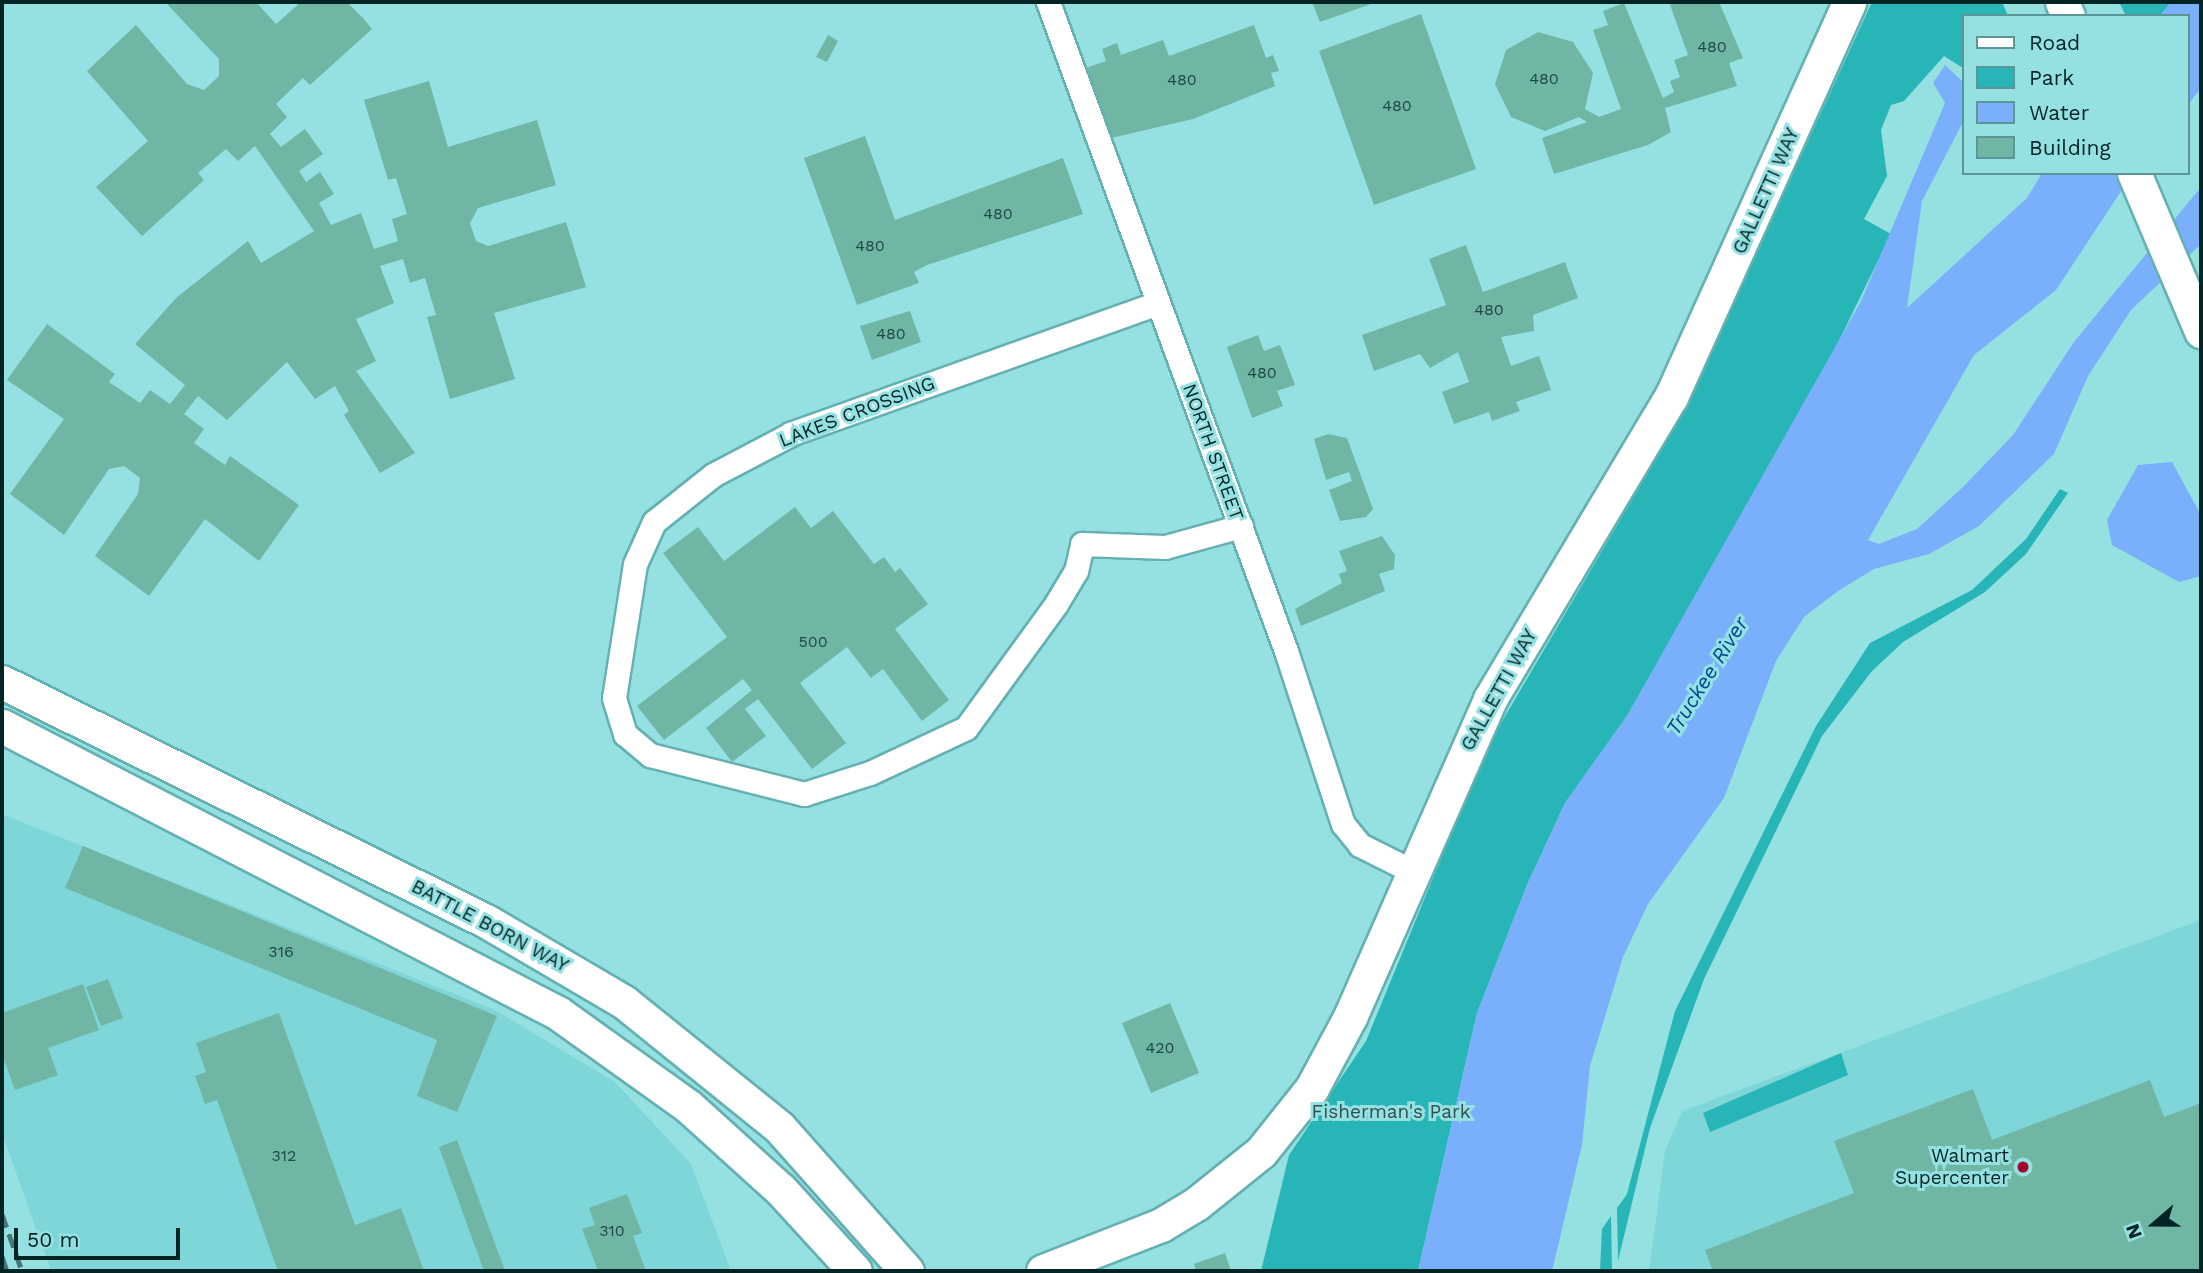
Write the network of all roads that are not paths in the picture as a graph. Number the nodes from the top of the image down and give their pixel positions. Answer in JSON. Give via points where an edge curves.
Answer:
{"nodes":[{"id":1,"x":1048,"y":2,"type":"edge"},
{"id":2,"x":1849,"y":2,"type":"edge"},
{"id":3,"x":2135,"y":175,"type":"edge"},
{"id":4,"x":1158,"y":303,"type":"junction"},
{"id":5,"x":2201,"y":331,"type":"edge"},
{"id":6,"x":1241,"y":526,"type":"junction"},
{"id":7,"x":2,"y":682,"type":"edge"},
{"id":8,"x":2,"y":726,"type":"edge"},
{"id":9,"x":1412,"y":871,"type":"junction"},
{"id":10,"x":855,"y":1271,"type":"edge"},
{"id":11,"x":907,"y":1271,"type":"edge"},
{"id":12,"x":1043,"y":1271,"type":"edge"}],
"edges":[{"from":1,"to":4,"type":"street","name":"NORTH STREET"},
{"from":2,"to":9,"type":"main road","name":"GALLETTI WAY","via":[[1671,397],[1490,699]]},
{"from":3,"to":5,"type":"main road"},
{"from":4,"to":6,"type":"street","name":"NORTH STREET"},
{"from":4,"to":6,"type":"street","name":"LAKES CROSSING","via":[[791,434],[713,475],[654,522],[635,565],[614,698],[625,734],[650,755],[804,794],[870,773],[966,728],[1056,604],[1076,571],[1082,544],[1165,547]]},
{"from":6,"to":9,"type":"street","name":"NORTH STREET","via":[[1343,824],[1360,845]]},
{"from":7,"to":11,"type":"main road","name":"BATTLE BORN WAY","via":[[486,921],[624,1002],[779,1127]]},
{"from":8,"to":10,"type":"main road","via":[[558,1013],[696,1113],[780,1189]]},
{"from":9,"to":12,"type":"main road","name":"GALLETTI WAY","via":[[1332,1055],[1261,1152],[1161,1225]]}]}
